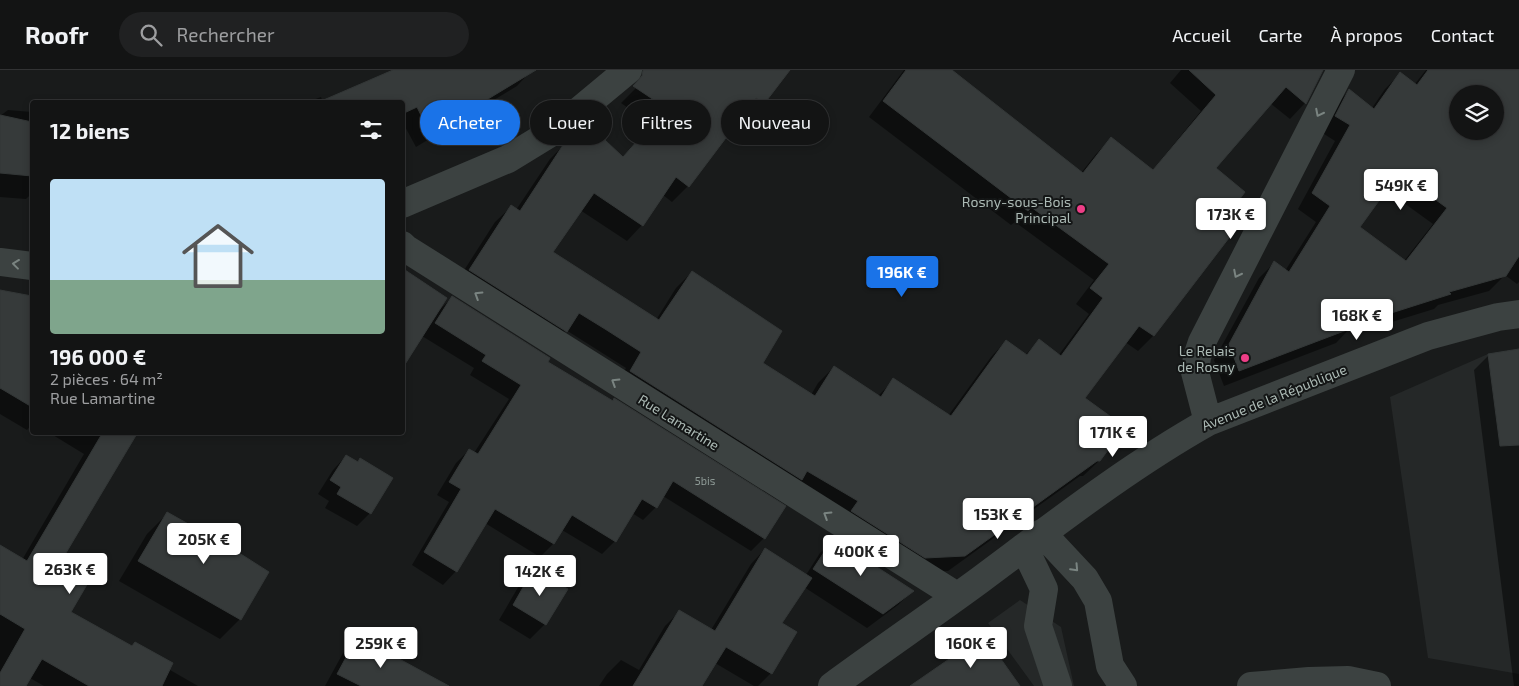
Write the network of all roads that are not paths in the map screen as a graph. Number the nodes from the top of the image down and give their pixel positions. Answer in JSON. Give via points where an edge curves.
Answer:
{"nodes":[{"id":1,"x":628,"y":70,"type":"edge"},
{"id":2,"x":1341,"y":70,"type":"edge"},
{"id":3,"x":405,"y":203,"type":"edge"},
{"id":4,"x":405,"y":249,"type":"edge"},
{"id":5,"x":0,"y":262,"type":"edge"},
{"id":6,"x":30,"y":266,"type":"edge"},
{"id":7,"x":1519,"y":314,"type":"edge"},
{"id":8,"x":1208,"y":422,"type":"junction"},
{"id":9,"x":1033,"y":540,"type":"junction"},
{"id":10,"x":957,"y":596,"type":"junction"},
{"id":11,"x":832,"y":686,"type":"edge"},
{"id":12,"x":1058,"y":686,"type":"edge"},
{"id":13,"x":1123,"y":686,"type":"edge"},
{"id":14,"x":1251,"y":686,"type":"edge"},
{"id":15,"x":1376,"y":686,"type":"edge"}],
"edges":[{"from":1,"to":3,"type":"street","via":[[557,129],[508,159]]},
{"from":2,"to":8,"type":"street","one_way":true,"via":[[1202,342],[1195,372]]},
{"from":10,"to":4,"type":"street","name":"Rue Lamartine","one_way":true},
{"from":6,"to":5,"type":"street","one_way":true},
{"from":7,"to":8,"type":"street","name":"Avenue de la République","via":[[1498,316],[1428,336]]},
{"from":8,"to":9,"type":"street","name":"Avenue de la République","via":[[1182,436]]},
{"from":9,"to":10,"type":"street","name":"Avenue de la République"},
{"from":9,"to":12,"type":"street","via":[[1044,589],[1038,626]]},
{"from":9,"to":13,"type":"street","one_way":true,"via":[[1085,579],[1098,601],[1110,666]]},
{"from":10,"to":11,"type":"street","name":"Avenue de la République"},
{"from":14,"to":15,"type":"street","via":[[1348,680]]}]}
